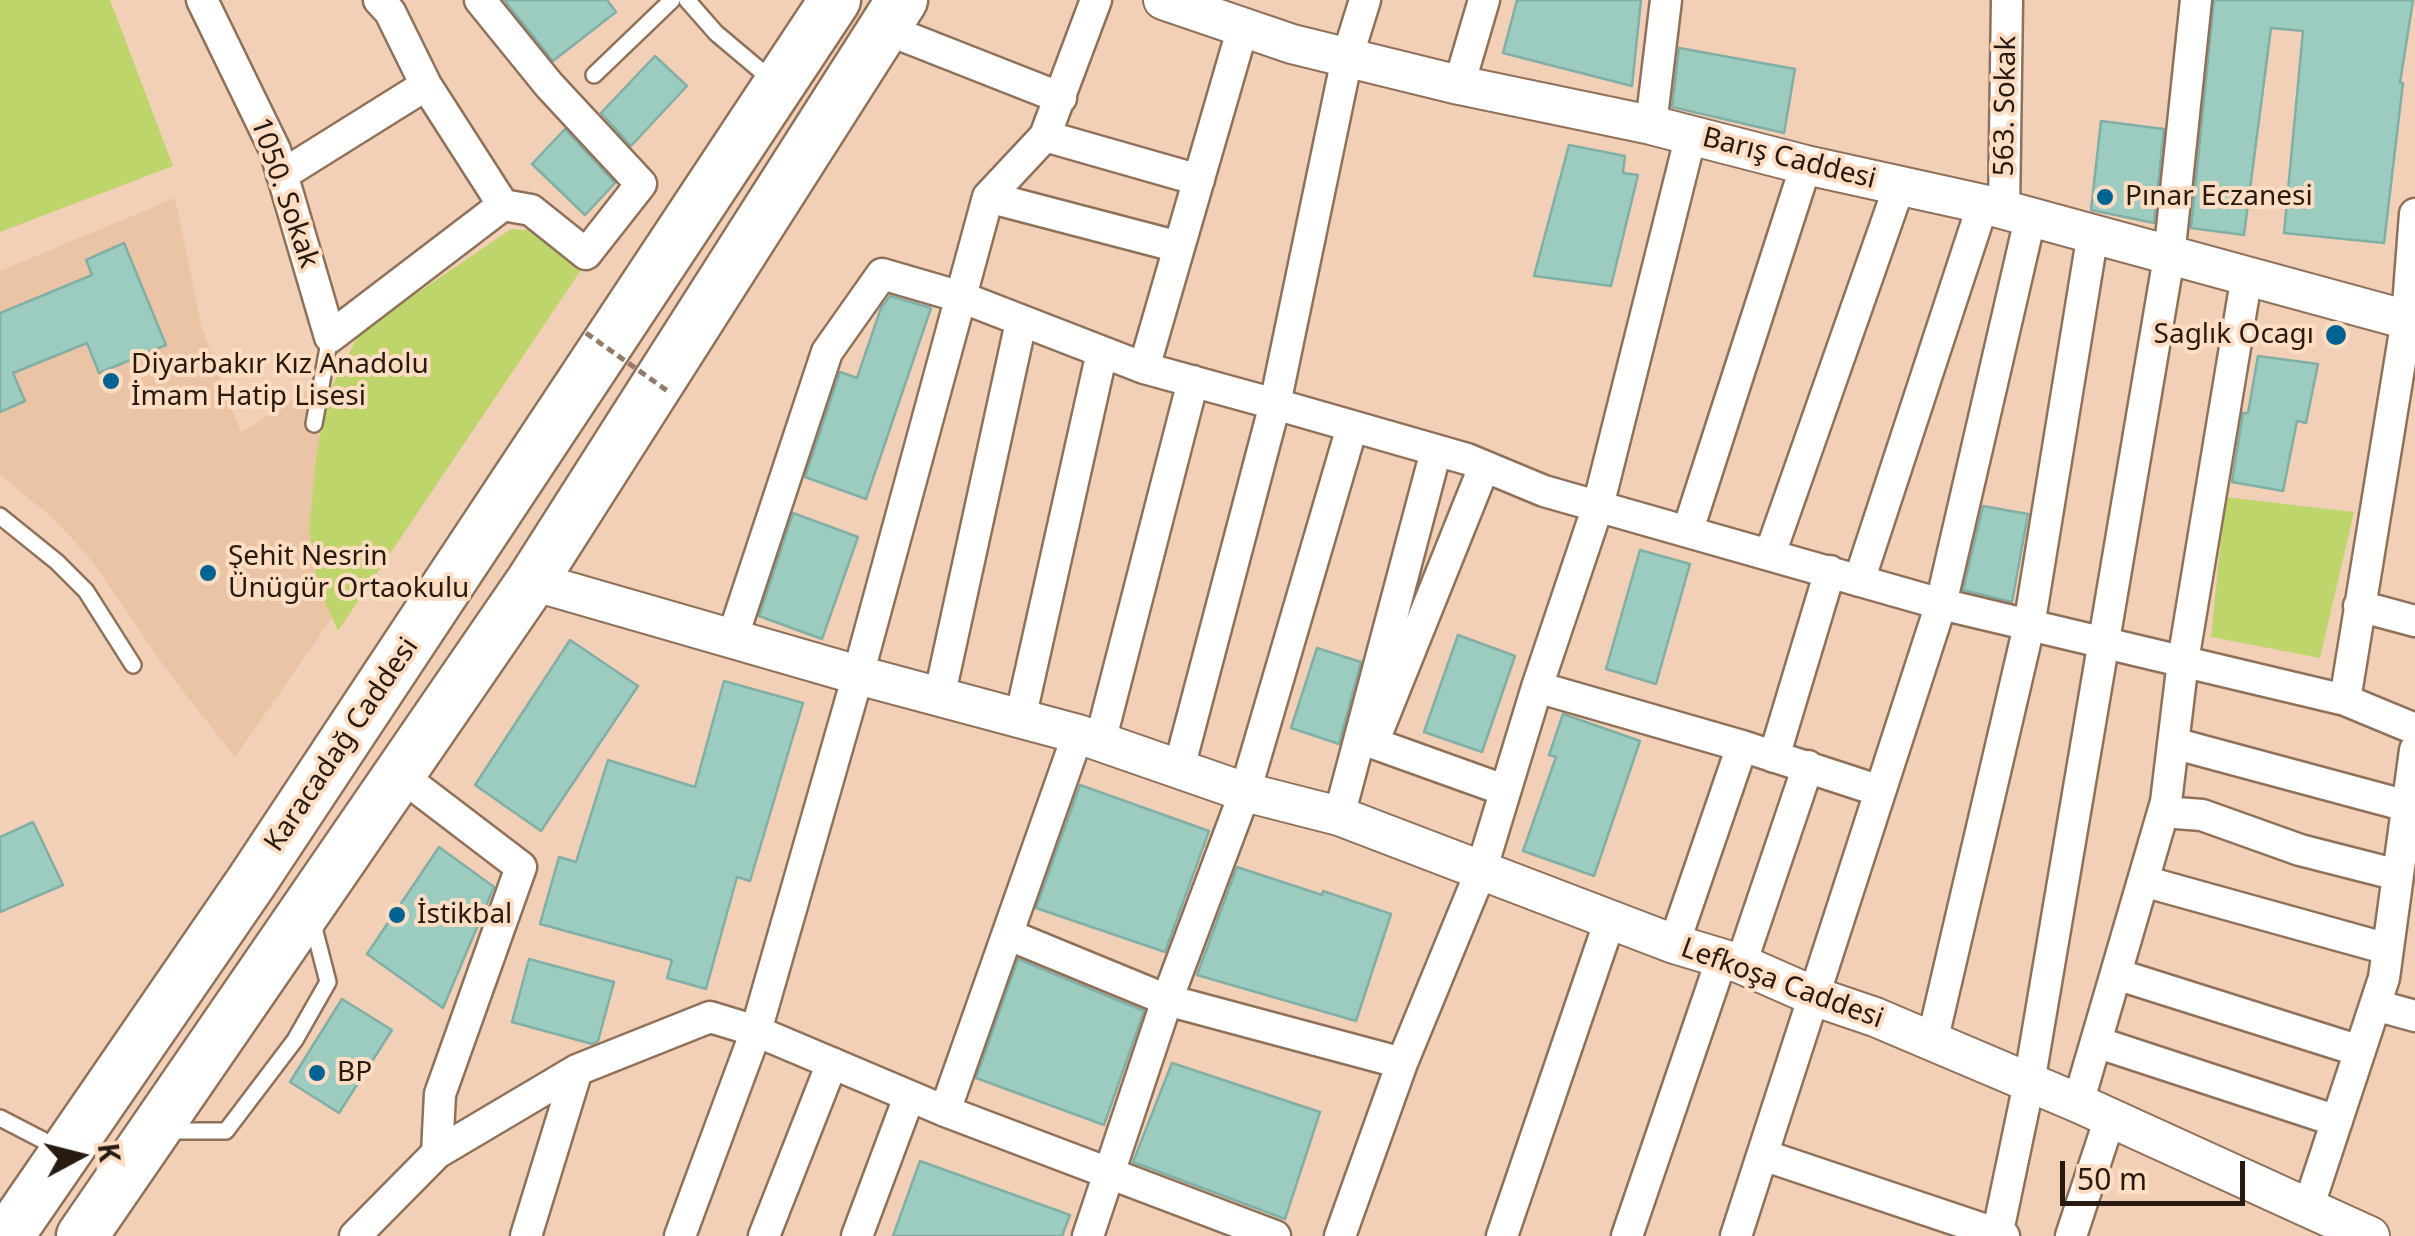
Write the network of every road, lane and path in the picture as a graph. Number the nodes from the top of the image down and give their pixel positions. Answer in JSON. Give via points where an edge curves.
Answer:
{"nodes":[{"id":1,"x":202,"y":0,"type":"edge"},
{"id":2,"x":379,"y":0,"type":"edge"},
{"id":3,"x":480,"y":0,"type":"edge"},
{"id":4,"x":672,"y":0,"type":"edge"},
{"id":5,"x":688,"y":0,"type":"edge"},
{"id":6,"x":836,"y":0,"type":"edge"},
{"id":7,"x":1096,"y":0,"type":"edge"},
{"id":8,"x":1163,"y":0,"type":"edge"},
{"id":9,"x":1365,"y":0,"type":"edge"},
{"id":10,"x":1484,"y":0,"type":"edge"},
{"id":11,"x":1666,"y":0,"type":"edge"},
{"id":12,"x":2008,"y":0,"type":"edge"},
{"id":13,"x":2196,"y":0,"type":"edge"},
{"id":14,"x":893,"y":14,"type":"edge"},
{"id":15,"x":1243,"y":27,"type":"junction"},
{"id":16,"x":1348,"y":58,"type":"junction"},
{"id":17,"x":594,"y":76,"type":"dead end"},
{"id":18,"x":426,"y":85,"type":"junction"},
{"id":19,"x":1459,"y":85,"type":"junction"},
{"id":20,"x":780,"y":86,"type":"junction"},
{"id":21,"x":1061,"y":98,"type":"junction"},
{"id":22,"x":1650,"y":125,"type":"junction"},
{"id":23,"x":1691,"y":135,"type":"junction"},
{"id":24,"x":1045,"y":136,"type":"junction"},
{"id":25,"x":1806,"y":165,"type":"junction"},
{"id":26,"x":282,"y":175,"type":"junction"},
{"id":27,"x":1199,"y":180,"type":"junction"},
{"id":28,"x":1899,"y":187,"type":"junction"},
{"id":29,"x":988,"y":197,"type":"junction"},
{"id":30,"x":503,"y":205,"type":"junction"},
{"id":31,"x":2006,"y":212,"type":"junction"},
{"id":32,"x":2415,"y":214,"type":"edge"},
{"id":33,"x":2093,"y":232,"type":"junction"},
{"id":34,"x":1180,"y":247,"type":"junction"},
{"id":35,"x":2169,"y":257,"type":"junction"},
{"id":36,"x":2247,"y":275,"type":"junction"},
{"id":37,"x":960,"y":297,"type":"junction"},
{"id":38,"x":2411,"y":320,"type":"edge"},
{"id":39,"x":1021,"y":322,"type":"junction"},
{"id":40,"x":586,"y":332,"type":"dead end"},
{"id":41,"x":330,"y":336,"type":"junction"},
{"id":42,"x":1102,"y":352,"type":"junction"},
{"id":43,"x":1144,"y":368,"type":"junction"},
{"id":44,"x":1193,"y":381,"type":"junction"},
{"id":45,"x":669,"y":392,"type":"dead end"},
{"id":46,"x":1275,"y":404,"type":"junction"},
{"id":47,"x":314,"y":424,"type":"dead end"},
{"id":48,"x":1352,"y":426,"type":"junction"},
{"id":49,"x":1436,"y":450,"type":"junction"},
{"id":50,"x":1484,"y":466,"type":"junction"},
{"id":51,"x":1598,"y":506,"type":"junction"},
{"id":52,"x":0,"y":516,"type":"edge"},
{"id":53,"x":1688,"y":530,"type":"junction"},
{"id":54,"x":1770,"y":554,"type":"junction"},
{"id":55,"x":1845,"y":576,"type":"junction"},
{"id":56,"x":532,"y":581,"type":"junction"},
{"id":57,"x":1941,"y":604,"type":"junction"},
{"id":58,"x":2359,"y":606,"type":"junction"},
{"id":59,"x":2415,"y":621,"type":"edge"},
{"id":60,"x":2029,"y":626,"type":"junction"},
{"id":61,"x":732,"y":639,"type":"junction"},
{"id":62,"x":2106,"y":644,"type":"junction"},
{"id":63,"x":2184,"y":662,"type":"junction"},
{"id":64,"x":133,"y":664,"type":"dead end"},
{"id":65,"x":858,"y":676,"type":"junction"},
{"id":66,"x":1538,"y":687,"type":"junction"},
{"id":67,"x":939,"y":698,"type":"junction"},
{"id":68,"x":2345,"y":700,"type":"junction"},
{"id":69,"x":1020,"y":718,"type":"junction"},
{"id":70,"x":2415,"y":729,"type":"edge"},
{"id":71,"x":1089,"y":738,"type":"junction"},
{"id":72,"x":2173,"y":743,"type":"junction"},
{"id":73,"x":1742,"y":746,"type":"junction"},
{"id":74,"x":2415,"y":750,"type":"edge"},
{"id":75,"x":1774,"y":757,"type":"junction"},
{"id":76,"x":1808,"y":766,"type":"junction"},
{"id":77,"x":1179,"y":768,"type":"junction"},
{"id":78,"x":399,"y":774,"type":"junction"},
{"id":79,"x":1504,"y":790,"type":"junction"},
{"id":80,"x":1880,"y":790,"type":"junction"},
{"id":81,"x":1245,"y":792,"type":"junction"},
{"id":82,"x":2407,"y":806,"type":"junction"},
{"id":83,"x":2163,"y":812,"type":"junction"},
{"id":84,"x":1338,"y":816,"type":"junction"},
{"id":85,"x":1481,"y":871,"type":"junction"},
{"id":86,"x":2398,"y":874,"type":"junction"},
{"id":87,"x":2143,"y":881,"type":"junction"},
{"id":88,"x":1610,"y":920,"type":"junction"},
{"id":89,"x":1009,"y":935,"type":"junction"},
{"id":90,"x":1674,"y":944,"type":"junction"},
{"id":91,"x":2388,"y":950,"type":"junction"},
{"id":92,"x":1732,"y":961,"type":"junction"},
{"id":93,"x":2116,"y":974,"type":"junction"},
{"id":94,"x":1816,"y":997,"type":"junction"},
{"id":95,"x":1167,"y":1000,"type":"junction"},
{"id":96,"x":2375,"y":1004,"type":"junction"},
{"id":97,"x":2415,"y":1016,"type":"edge"},
{"id":98,"x":756,"y":1031,"type":"junction"},
{"id":99,"x":1932,"y":1042,"type":"junction"},
{"id":100,"x":2096,"y":1042,"type":"junction"},
{"id":101,"x":2360,"y":1051,"type":"junction"},
{"id":102,"x":832,"y":1063,"type":"junction"},
{"id":103,"x":1402,"y":1063,"type":"junction"},
{"id":104,"x":577,"y":1070,"type":"junction"},
{"id":105,"x":2029,"y":1083,"type":"junction"},
{"id":106,"x":909,"y":1096,"type":"junction"},
{"id":107,"x":945,"y":1111,"type":"junction"},
{"id":108,"x":2094,"y":1111,"type":"junction"},
{"id":109,"x":0,"y":1118,"type":"edge"},
{"id":110,"x":2337,"y":1121,"type":"junction"},
{"id":111,"x":64,"y":1151,"type":"junction"},
{"id":112,"x":437,"y":1153,"type":"junction"},
{"id":113,"x":1763,"y":1154,"type":"junction"},
{"id":114,"x":1111,"y":1174,"type":"junction"},
{"id":115,"x":2308,"y":1208,"type":"junction"},
{"id":116,"x":2352,"y":1232,"type":"edge"},
{"id":117,"x":1745,"y":1234,"type":"edge"},
{"id":118,"x":2000,"y":1235,"type":"edge"},
{"id":119,"x":8,"y":1236,"type":"edge"},
{"id":120,"x":82,"y":1236,"type":"edge"},
{"id":121,"x":355,"y":1236,"type":"edge"},
{"id":122,"x":526,"y":1236,"type":"edge"},
{"id":123,"x":680,"y":1236,"type":"edge"},
{"id":124,"x":764,"y":1236,"type":"edge"},
{"id":125,"x":856,"y":1236,"type":"edge"},
{"id":126,"x":1088,"y":1236,"type":"edge"},
{"id":127,"x":1276,"y":1236,"type":"edge"},
{"id":128,"x":1340,"y":1236,"type":"edge"},
{"id":129,"x":1502,"y":1236,"type":"edge"},
{"id":130,"x":1627,"y":1236,"type":"edge"},
{"id":131,"x":2071,"y":1236,"type":"edge"}],
"edges":[{"from":1,"to":26,"type":"street","name":"1050. Sokak"},
{"from":2,"to":18,"type":"street"},
{"from":3,"to":30,"type":"street","via":[[641,184],[586,254],[531,210]]},
{"from":4,"to":17,"type":"lane"},
{"from":5,"to":20,"type":"lane"},
{"from":6,"to":20,"type":"highway","name":"Karacadağ Caddesi"},
{"from":7,"to":21,"type":"street"},
{"from":8,"to":15,"type":"street","name":"Barış Caddesi"},
{"from":9,"to":16,"type":"street"},
{"from":10,"to":19,"type":"street"},
{"from":11,"to":22,"type":"street"},
{"from":12,"to":31,"type":"street","name":"563. Sokak"},
{"from":13,"to":35,"type":"street"},
{"from":14,"to":21,"type":"street"},
{"from":14,"to":56,"type":"highway"},
{"from":15,"to":16,"type":"street","name":"Barış Caddesi"},
{"from":15,"to":27,"type":"street"},
{"from":16,"to":19,"type":"street","name":"Barış Caddesi"},
{"from":16,"to":46,"type":"street"},
{"from":18,"to":26,"type":"street"},
{"from":18,"to":30,"type":"street"},
{"from":19,"to":22,"type":"street","name":"Barış Caddesi"},
{"from":20,"to":111,"type":"highway","name":"Karacadağ Caddesi"},
{"from":21,"to":24,"type":"street"},
{"from":22,"to":23,"type":"street","name":"Barış Caddesi"},
{"from":23,"to":25,"type":"street","name":"Barış Caddesi"},
{"from":23,"to":51,"type":"street"},
{"from":24,"to":27,"type":"street"},
{"from":24,"to":29,"type":"street"},
{"from":25,"to":28,"type":"street","name":"Barış Caddesi"},
{"from":25,"to":53,"type":"street"},
{"from":26,"to":41,"type":"street","name":"1050. Sokak"},
{"from":27,"to":34,"type":"street"},
{"from":28,"to":31,"type":"street","name":"Barış Caddesi"},
{"from":28,"to":54,"type":"street"},
{"from":29,"to":34,"type":"street"},
{"from":29,"to":37,"type":"street"},
{"from":30,"to":41,"type":"street"},
{"from":31,"to":33,"type":"street","name":"Barış Caddesi"},
{"from":31,"to":55,"type":"street"},
{"from":31,"to":57,"type":"street"},
{"from":32,"to":38,"type":"street"},
{"from":33,"to":35,"type":"street","name":"Barış Caddesi"},
{"from":33,"to":60,"type":"street"},
{"from":34,"to":43,"type":"street"},
{"from":35,"to":36,"type":"street","name":"Barış Caddesi"},
{"from":35,"to":62,"type":"street"},
{"from":36,"to":38,"type":"street","name":"Barış Caddesi"},
{"from":36,"to":63,"type":"street"},
{"from":37,"to":39,"type":"street"},
{"from":37,"to":61,"type":"street","via":[[882,274],[827,352]]},
{"from":37,"to":65,"type":"street"},
{"from":38,"to":58,"type":"street"},
{"from":39,"to":42,"type":"street"},
{"from":39,"to":67,"type":"street"},
{"from":40,"to":45,"type":"path","bridge":true},
{"from":41,"to":47,"type":"lane"},
{"from":42,"to":43,"type":"street"},
{"from":42,"to":69,"type":"street"},
{"from":43,"to":44,"type":"street"},
{"from":44,"to":46,"type":"street"},
{"from":44,"to":71,"type":"street"},
{"from":46,"to":48,"type":"street"},
{"from":46,"to":77,"type":"street"},
{"from":48,"to":49,"type":"street"},
{"from":48,"to":81,"type":"street"},
{"from":49,"to":50,"type":"street"},
{"from":49,"to":84,"type":"street"},
{"from":50,"to":51,"type":"street"},
{"from":50,"to":79,"type":"street","via":[[1374,743]]},
{"from":51,"to":53,"type":"street"},
{"from":51,"to":66,"type":"street"},
{"from":52,"to":64,"type":"lane","via":[[86,591]]},
{"from":53,"to":54,"type":"street"},
{"from":54,"to":55,"type":"street"},
{"from":55,"to":57,"type":"street"},
{"from":55,"to":75,"type":"street"},
{"from":56,"to":61,"type":"street","name":"Lefkoşa Caddesi"},
{"from":56,"to":78,"type":"highway"},
{"from":57,"to":60,"type":"street"},
{"from":57,"to":80,"type":"street"},
{"from":58,"to":59,"type":"street"},
{"from":58,"to":68,"type":"street"},
{"from":60,"to":62,"type":"street"},
{"from":60,"to":99,"type":"street"},
{"from":61,"to":65,"type":"street","name":"Lefkoşa Caddesi"},
{"from":62,"to":63,"type":"street"},
{"from":62,"to":105,"type":"street"},
{"from":63,"to":68,"type":"street"},
{"from":63,"to":72,"type":"street"},
{"from":65,"to":67,"type":"street","name":"Lefkoşa Caddesi"},
{"from":65,"to":98,"type":"street"},
{"from":66,"to":73,"type":"street"},
{"from":66,"to":79,"type":"street"},
{"from":67,"to":69,"type":"street","name":"Lefkoşa Caddesi"},
{"from":68,"to":70,"type":"street"},
{"from":69,"to":71,"type":"street","name":"Lefkoşa Caddesi"},
{"from":71,"to":77,"type":"street","name":"Lefkoşa Caddesi"},
{"from":71,"to":89,"type":"street"},
{"from":72,"to":82,"type":"street"},
{"from":72,"to":83,"type":"street"},
{"from":73,"to":75,"type":"street"},
{"from":73,"to":90,"type":"street"},
{"from":74,"to":82,"type":"street"},
{"from":75,"to":76,"type":"street"},
{"from":76,"to":80,"type":"street"},
{"from":76,"to":92,"type":"street"},
{"from":77,"to":81,"type":"street","name":"Lefkoşa Caddesi"},
{"from":78,"to":112,"type":"street","via":[[520,866],[440,1094]]},
{"from":78,"to":120,"type":"highway"},
{"from":79,"to":85,"type":"street"},
{"from":80,"to":94,"type":"street"},
{"from":81,"to":84,"type":"street","name":"Lefkoşa Caddesi"},
{"from":81,"to":95,"type":"street"},
{"from":82,"to":86,"type":"street"},
{"from":83,"to":86,"type":"street","via":[[2202,816]]},
{"from":83,"to":87,"type":"street"},
{"from":84,"to":85,"type":"street","name":"Lefkoşa Caddesi"},
{"from":85,"to":88,"type":"street","name":"Lefkoşa Caddesi"},
{"from":85,"to":103,"type":"street"},
{"from":86,"to":91,"type":"street"},
{"from":87,"to":91,"type":"street"},
{"from":87,"to":93,"type":"street"},
{"from":88,"to":90,"type":"street","name":"Lefkoşa Caddesi"},
{"from":88,"to":129,"type":"street"},
{"from":89,"to":95,"type":"street"},
{"from":89,"to":107,"type":"street"},
{"from":90,"to":92,"type":"street","name":"Lefkoşa Caddesi"},
{"from":91,"to":96,"type":"street"},
{"from":92,"to":94,"type":"street","name":"Lefkoşa Caddesi"},
{"from":92,"to":130,"type":"street"},
{"from":93,"to":100,"type":"street"},
{"from":93,"to":101,"type":"street"},
{"from":94,"to":99,"type":"street","name":"Lefkoşa Caddesi"},
{"from":94,"to":113,"type":"street"},
{"from":95,"to":103,"type":"street"},
{"from":95,"to":114,"type":"street"},
{"from":96,"to":97,"type":"street"},
{"from":96,"to":101,"type":"street"},
{"from":98,"to":102,"type":"street"},
{"from":98,"to":104,"type":"street","via":[[710,1017]]},
{"from":98,"to":123,"type":"street"},
{"from":99,"to":105,"type":"street","name":"Lefkoşa Caddesi"},
{"from":100,"to":108,"type":"street"},
{"from":100,"to":110,"type":"street"},
{"from":101,"to":110,"type":"street"},
{"from":102,"to":106,"type":"street"},
{"from":102,"to":124,"type":"street"},
{"from":103,"to":128,"type":"street"},
{"from":104,"to":112,"type":"street"},
{"from":104,"to":122,"type":"street"},
{"from":105,"to":108,"type":"street","name":"Lefkoşa Caddesi"},
{"from":105,"to":118,"type":"street"},
{"from":106,"to":107,"type":"street"},
{"from":106,"to":125,"type":"street"},
{"from":107,"to":114,"type":"street"},
{"from":108,"to":115,"type":"street","name":"Lefkoşa Caddesi"},
{"from":108,"to":131,"type":"street"},
{"from":109,"to":111,"type":"lane"},
{"from":110,"to":115,"type":"street"},
{"from":111,"to":119,"type":"highway","name":"Karacadağ Caddesi"},
{"from":112,"to":121,"type":"street"},
{"from":113,"to":117,"type":"street"},
{"from":113,"to":118,"type":"street"},
{"from":114,"to":126,"type":"street"},
{"from":114,"to":127,"type":"street"},
{"from":115,"to":116,"type":"street","name":"Lefkoşa Caddesi"}]}
